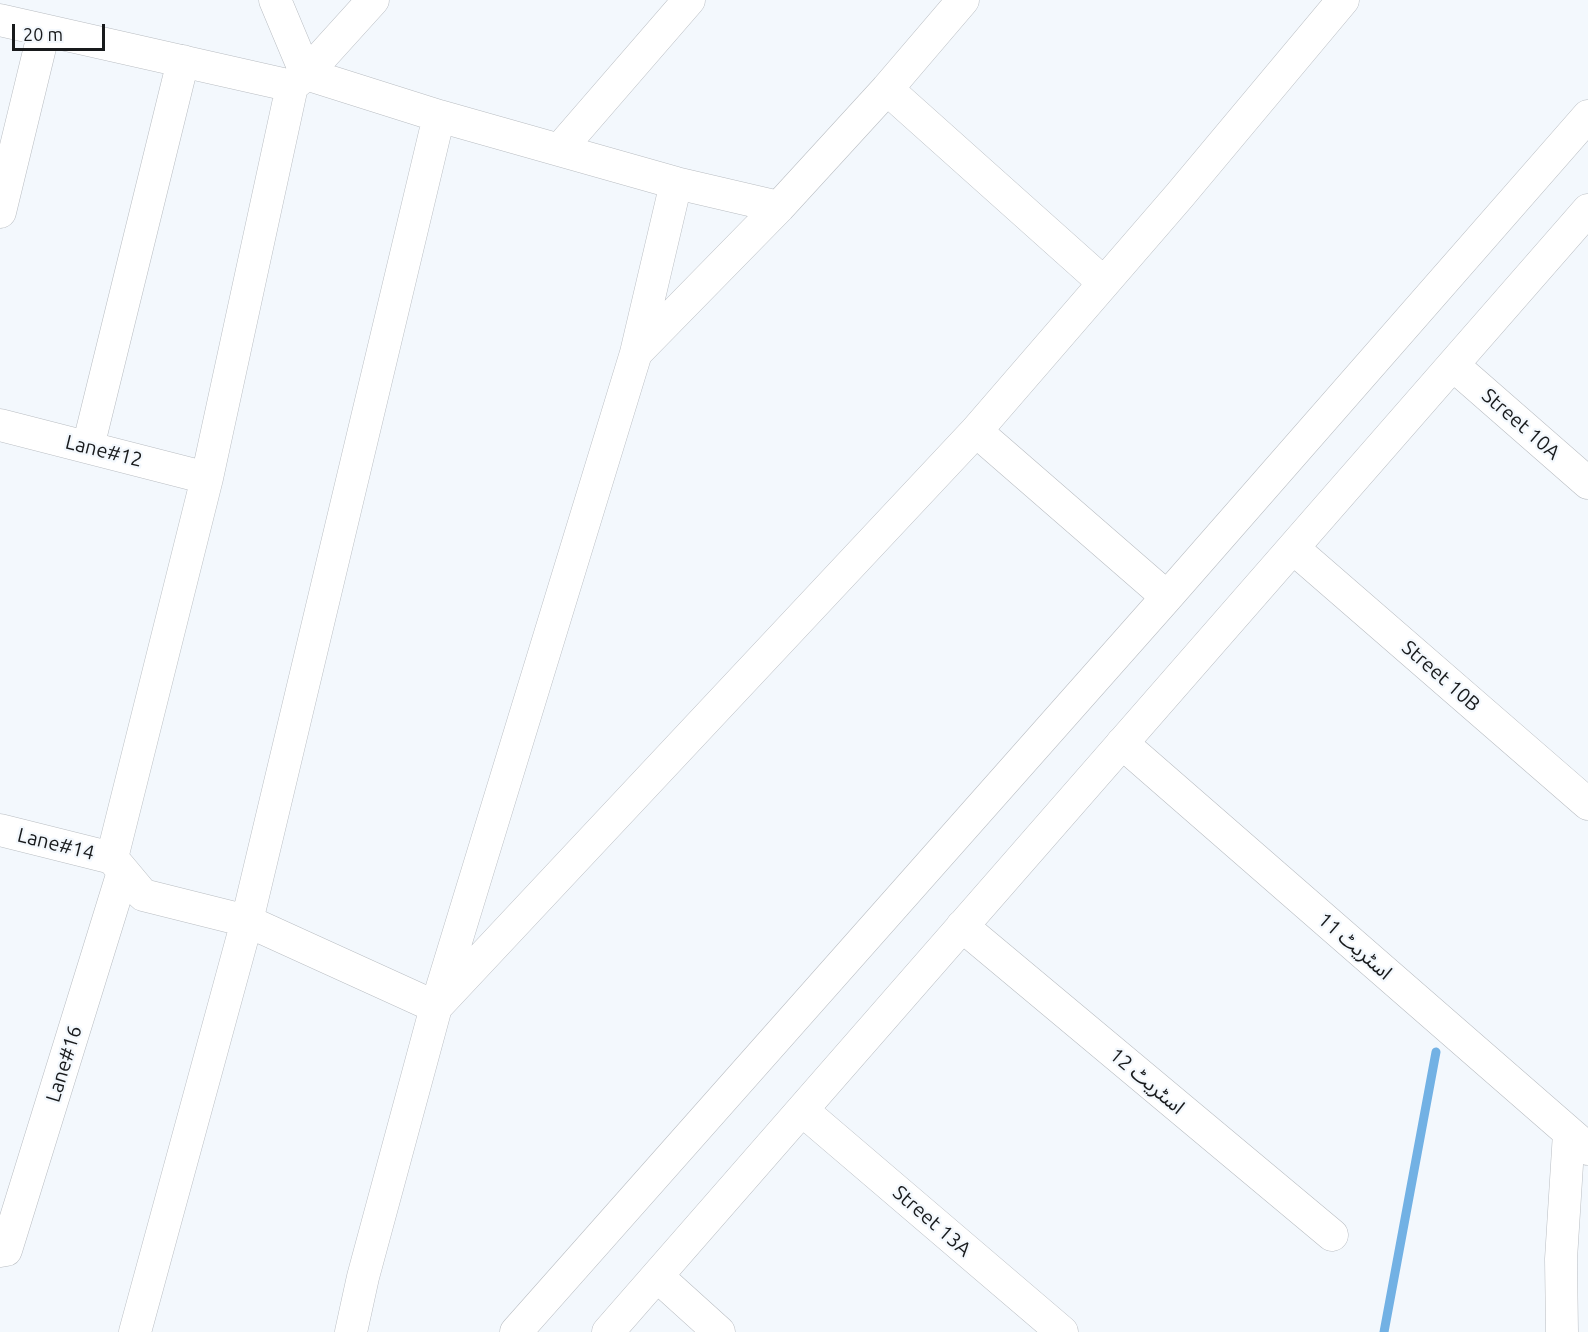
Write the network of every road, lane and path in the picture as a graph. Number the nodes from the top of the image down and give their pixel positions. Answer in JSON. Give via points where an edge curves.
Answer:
{"nodes":[{"id":1,"x":275,"y":0,"type":"edge"},
{"id":2,"x":373,"y":0,"type":"edge"},
{"id":3,"x":689,"y":0,"type":"edge"},
{"id":4,"x":963,"y":0,"type":"edge"},
{"id":5,"x":1343,"y":0,"type":"edge"},
{"id":6,"x":0,"y":20,"type":"edge"},
{"id":7,"x":44,"y":31,"type":"junction"},
{"id":8,"x":183,"y":61,"type":"junction"},
{"id":9,"x":299,"y":80,"type":"junction"},
{"id":10,"x":886,"y":89,"type":"junction"},
{"id":11,"x":439,"y":116,"type":"junction"},
{"id":12,"x":1588,"y":116,"type":"edge"},
{"id":13,"x":560,"y":149,"type":"junction"},
{"id":14,"x":676,"y":183,"type":"junction"},
{"id":15,"x":779,"y":207,"type":"junction"},
{"id":16,"x":1588,"y":210,"type":"edge"},
{"id":17,"x":0,"y":212,"type":"edge"},
{"id":18,"x":1104,"y":283,"type":"junction"},
{"id":19,"x":636,"y":353,"type":"junction"},
{"id":20,"x":1453,"y":365,"type":"junction"},
{"id":21,"x":0,"y":425,"type":"edge"},
{"id":22,"x":976,"y":431,"type":"junction"},
{"id":23,"x":88,"y":447,"type":"junction"},
{"id":24,"x":207,"y":478,"type":"junction"},
{"id":25,"x":1588,"y":483,"type":"edge"},
{"id":26,"x":1293,"y":548,"type":"junction"},
{"id":27,"x":1167,"y":597,"type":"junction"},
{"id":28,"x":1122,"y":743,"type":"junction"},
{"id":29,"x":1588,"y":804,"type":"edge"},
{"id":30,"x":0,"y":830,"type":"edge"},
{"id":31,"x":118,"y":865,"type":"junction"},
{"id":32,"x":247,"y":921,"type":"junction"},
{"id":33,"x":962,"y":926,"type":"junction"},
{"id":34,"x":436,"y":1007,"type":"junction"},
{"id":35,"x":802,"y":1110,"type":"junction"},
{"id":36,"x":1579,"y":1141,"type":"edge"},
{"id":37,"x":1332,"y":1235,"type":"dead end"},
{"id":38,"x":0,"y":1251,"type":"edge"},
{"id":39,"x":657,"y":1276,"type":"junction"},
{"id":40,"x":135,"y":1332,"type":"edge"},
{"id":41,"x":351,"y":1332,"type":"edge"},
{"id":42,"x":516,"y":1332,"type":"edge"},
{"id":43,"x":608,"y":1332,"type":"edge"},
{"id":44,"x":719,"y":1332,"type":"edge"},
{"id":45,"x":1062,"y":1332,"type":"edge"},
{"id":46,"x":1562,"y":1332,"type":"edge"}],
"edges":[{"from":1,"to":9,"type":"street"},
{"from":2,"to":9,"type":"street"},
{"from":3,"to":13,"type":"street"},
{"from":4,"to":10,"type":"street"},
{"from":5,"to":18,"type":"street"},
{"from":6,"to":7,"type":"street"},
{"from":7,"to":8,"type":"street"},
{"from":7,"to":17,"type":"street"},
{"from":8,"to":9,"type":"street"},
{"from":8,"to":23,"type":"street"},
{"from":9,"to":11,"type":"street"},
{"from":9,"to":24,"type":"street"},
{"from":10,"to":15,"type":"street"},
{"from":10,"to":18,"type":"street"},
{"from":11,"to":13,"type":"street"},
{"from":11,"to":32,"type":"street"},
{"from":12,"to":27,"type":"street"},
{"from":13,"to":14,"type":"street"},
{"from":14,"to":15,"type":"street"},
{"from":14,"to":19,"type":"street"},
{"from":15,"to":19,"type":"street"},
{"from":16,"to":20,"type":"street"},
{"from":18,"to":22,"type":"street"},
{"from":19,"to":34,"type":"street"},
{"from":20,"to":25,"type":"street","name":"Street 10A"},
{"from":20,"to":26,"type":"street"},
{"from":21,"to":23,"type":"street","name":"Lane#12"},
{"from":22,"to":27,"type":"street"},
{"from":22,"to":34,"type":"street"},
{"from":23,"to":24,"type":"street","name":"Lane#12"},
{"from":24,"to":31,"type":"street"},
{"from":26,"to":28,"type":"street"},
{"from":26,"to":29,"type":"street","name":"Street 10B"},
{"from":27,"to":42,"type":"street"},
{"from":28,"to":33,"type":"street"},
{"from":28,"to":36,"type":"street","name":"اسٹریٹ 11"},
{"from":30,"to":31,"type":"street","name":"Lane#14"},
{"from":31,"to":32,"type":"street","via":[[142,895]]},
{"from":31,"to":38,"type":"street","name":"Lane#16","via":[[6,1250]]},
{"from":32,"to":34,"type":"street"},
{"from":32,"to":40,"type":"street"},
{"from":33,"to":35,"type":"street"},
{"from":33,"to":37,"type":"street","name":"اسٹریٹ 12"},
{"from":34,"to":41,"type":"street"},
{"from":35,"to":39,"type":"street"},
{"from":35,"to":45,"type":"street","name":"Street 13A"},
{"from":36,"to":46,"type":"street","via":[[1561,1259]]},
{"from":39,"to":43,"type":"street"},
{"from":39,"to":44,"type":"street"}]}
